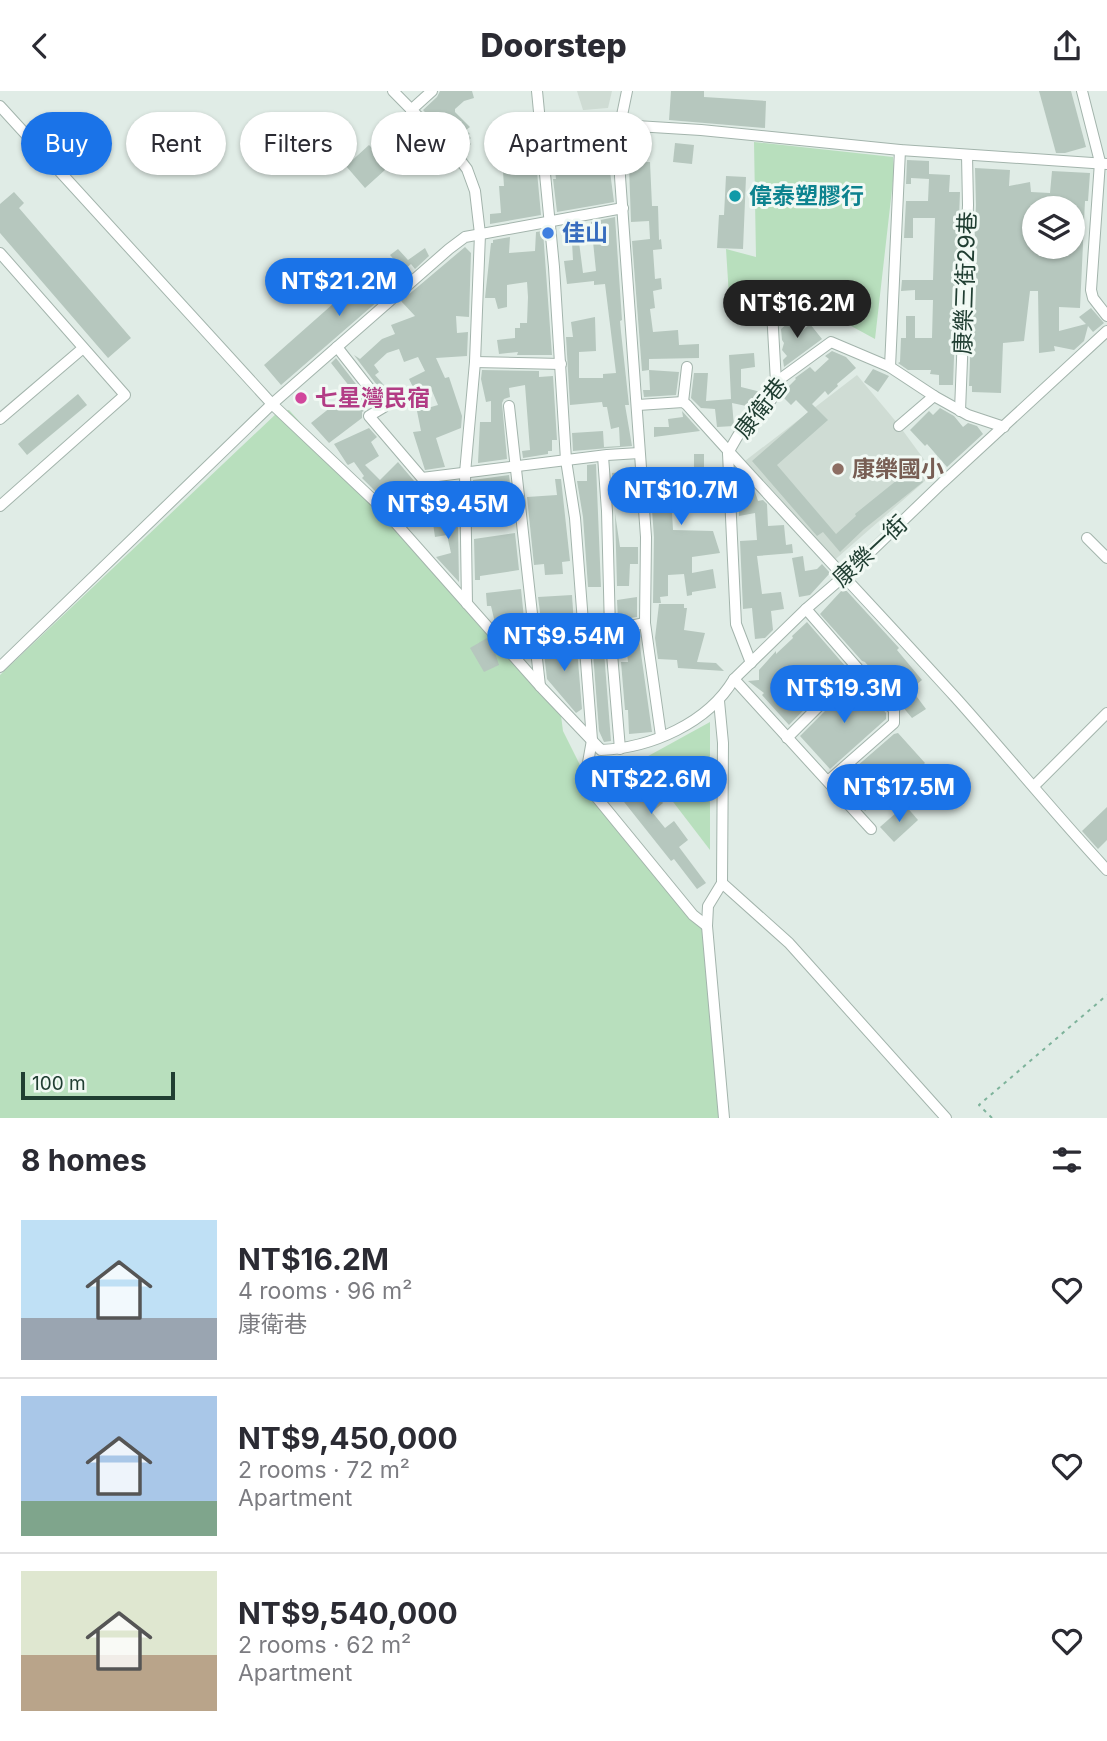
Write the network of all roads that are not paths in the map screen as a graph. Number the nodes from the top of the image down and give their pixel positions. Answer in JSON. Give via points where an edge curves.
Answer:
{"nodes":[{"id":1,"x":393,"y":91,"type":"edge"},
{"id":2,"x":432,"y":91,"type":"edge"},
{"id":3,"x":537,"y":91,"type":"edge"},
{"id":4,"x":627,"y":91,"type":"edge"},
{"id":5,"x":1082,"y":91,"type":"edge"},
{"id":6,"x":0,"y":106,"type":"edge"},
{"id":7,"x":411,"y":110,"type":"junction"},
{"id":8,"x":623,"y":112,"type":"edge"},
{"id":9,"x":652,"y":127,"type":"edge"},
{"id":10,"x":900,"y":150,"type":"junction"},
{"id":11,"x":967,"y":155,"type":"junction"},
{"id":12,"x":1104,"y":163,"type":"edge"},
{"id":13,"x":621,"y":175,"type":"edge"},
{"id":14,"x":622,"y":208,"type":"junction"},
{"id":15,"x":549,"y":222,"type":"junction"},
{"id":16,"x":480,"y":234,"type":"junction"},
{"id":17,"x":0,"y":253,"type":"edge"},
{"id":18,"x":772,"y":311,"type":"dead end"},
{"id":19,"x":1107,"y":316,"type":"edge"},
{"id":20,"x":1107,"y":331,"type":"edge"},
{"id":21,"x":337,"y":347,"type":"junction"},
{"id":22,"x":82,"y":349,"type":"junction"},
{"id":23,"x":475,"y":362,"type":"junction"},
{"id":24,"x":561,"y":364,"type":"junction"},
{"id":25,"x":687,"y":367,"type":"dead end"},
{"id":26,"x":890,"y":367,"type":"junction"},
{"id":27,"x":776,"y":382,"type":"junction"},
{"id":28,"x":934,"y":396,"type":"junction"},
{"id":29,"x":683,"y":402,"type":"junction"},
{"id":30,"x":272,"y":404,"type":"junction"},
{"id":31,"x":638,"y":405,"type":"junction"},
{"id":32,"x":509,"y":406,"type":"dead end"},
{"id":33,"x":960,"y":411,"type":"junction"},
{"id":34,"x":0,"y":419,"type":"edge"},
{"id":35,"x":899,"y":426,"type":"dead end"},
{"id":36,"x":1004,"y":427,"type":"junction"},
{"id":37,"x":639,"y":453,"type":"junction"},
{"id":38,"x":728,"y":453,"type":"junction"},
{"id":39,"x":603,"y":456,"type":"junction"},
{"id":40,"x":566,"y":460,"type":"junction"},
{"id":41,"x":515,"y":467,"type":"junction"},
{"id":42,"x":465,"y":473,"type":"junction"},
{"id":43,"x":0,"y":506,"type":"edge"},
{"id":44,"x":1087,"y":538,"type":"dead end"},
{"id":45,"x":1107,"y":558,"type":"edge"},
{"id":46,"x":845,"y":576,"type":"junction"},
{"id":47,"x":467,"y":604,"type":"junction"},
{"id":48,"x":806,"y":609,"type":"junction"},
{"id":49,"x":645,"y":623,"type":"junction"},
{"id":50,"x":610,"y":630,"type":"junction"},
{"id":51,"x":582,"y":633,"type":"junction"},
{"id":52,"x":534,"y":637,"type":"junction"},
{"id":53,"x":751,"y":663,"type":"junction"},
{"id":54,"x":0,"y":667,"type":"edge"},
{"id":55,"x":857,"y":668,"type":"junction"},
{"id":56,"x":734,"y":679,"type":"junction"},
{"id":57,"x":540,"y":686,"type":"junction"},
{"id":58,"x":719,"y":701,"type":"junction"},
{"id":59,"x":1107,"y":713,"type":"edge"},
{"id":60,"x":661,"y":736,"type":"junction"},
{"id":61,"x":787,"y":738,"type":"junction"},
{"id":62,"x":592,"y":740,"type":"junction"},
{"id":63,"x":620,"y":749,"type":"junction"},
{"id":64,"x":828,"y":781,"type":"junction"},
{"id":65,"x":1034,"y":786,"type":"junction"},
{"id":66,"x":872,"y":829,"type":"dead end"},
{"id":67,"x":1106,"y":865,"type":"edge"},
{"id":68,"x":722,"y":884,"type":"junction"},
{"id":69,"x":707,"y":926,"type":"junction"},
{"id":70,"x":724,"y":1118,"type":"edge"},
{"id":71,"x":946,"y":1118,"type":"edge"}],
"edges":[{"from":1,"to":7,"type":"street"},
{"from":2,"to":7,"type":"street"},
{"from":3,"to":15,"type":"street"},
{"from":4,"to":8,"type":"street"},
{"from":5,"to":12,"type":"street"},
{"from":6,"to":30,"type":"street"},
{"from":7,"to":16,"type":"street","via":[[467,169],[475,191]]},
{"from":9,"to":10,"type":"street"},
{"from":10,"to":11,"type":"street"},
{"from":10,"to":26,"type":"street"},
{"from":11,"to":12,"type":"street"},
{"from":11,"to":33,"type":"street","name":"康樂三街29巷"},
{"from":12,"to":19,"type":"street","via":[[1090,290]]},
{"from":13,"to":14,"type":"street"},
{"from":14,"to":15,"type":"street"},
{"from":14,"to":31,"type":"street"},
{"from":15,"to":16,"type":"street"},
{"from":15,"to":24,"type":"street"},
{"from":16,"to":21,"type":"street","via":[[465,237],[449,249]]},
{"from":16,"to":23,"type":"street"},
{"from":17,"to":22,"type":"street"},
{"from":18,"to":27,"type":"street"},
{"from":20,"to":36,"type":"street","name":"康樂一街"},
{"from":21,"to":30,"type":"street"},
{"from":21,"to":42,"type":"street","via":[[384,407],[369,416],[422,478]]},
{"from":22,"to":34,"type":"street"},
{"from":22,"to":43,"type":"street","via":[[125,395]]},
{"from":23,"to":24,"type":"street"},
{"from":23,"to":42,"type":"street"},
{"from":24,"to":40,"type":"street"},
{"from":25,"to":29,"type":"street"},
{"from":26,"to":27,"type":"street","name":"康衛巷","via":[[831,342]]},
{"from":26,"to":28,"type":"street"},
{"from":27,"to":38,"type":"street","name":"康衛巷","via":[[767,406],[752,416]]},
{"from":28,"to":33,"type":"street"},
{"from":28,"to":35,"type":"street"},
{"from":29,"to":31,"type":"street"},
{"from":29,"to":38,"type":"street"},
{"from":30,"to":47,"type":"street","via":[[385,511]]},
{"from":30,"to":54,"type":"street"},
{"from":31,"to":37,"type":"street"},
{"from":32,"to":41,"type":"street"},
{"from":33,"to":36,"type":"street"},
{"from":36,"to":46,"type":"street","name":"康樂一街"},
{"from":37,"to":39,"type":"street"},
{"from":37,"to":49,"type":"street","via":[[646,537]]},
{"from":38,"to":46,"type":"street"},
{"from":38,"to":53,"type":"street","via":[[736,624]]},
{"from":39,"to":40,"type":"street"},
{"from":39,"to":50,"type":"street"},
{"from":40,"to":41,"type":"street"},
{"from":40,"to":51,"type":"street","via":[[575,518]]},
{"from":41,"to":42,"type":"street"},
{"from":41,"to":52,"type":"street"},
{"from":42,"to":47,"type":"street"},
{"from":44,"to":45,"type":"street"},
{"from":46,"to":48,"type":"street","name":"康樂一街"},
{"from":46,"to":65,"type":"street"},
{"from":47,"to":57,"type":"street"},
{"from":48,"to":53,"type":"street","name":"康樂一街"},
{"from":48,"to":55,"type":"street"},
{"from":49,"to":50,"type":"street"},
{"from":49,"to":60,"type":"street"},
{"from":50,"to":51,"type":"street"},
{"from":50,"to":63,"type":"street"},
{"from":51,"to":52,"type":"street"},
{"from":51,"to":62,"type":"street"},
{"from":52,"to":57,"type":"street"},
{"from":53,"to":56,"type":"street","name":"康樂一街"},
{"from":55,"to":61,"type":"street"},
{"from":55,"to":64,"type":"street","via":[[894,710],[894,723]]},
{"from":56,"to":58,"type":"street","name":"康樂一街"},
{"from":56,"to":61,"type":"street"},
{"from":57,"to":62,"type":"street"},
{"from":58,"to":60,"type":"street","name":"康樂一街","via":[[696,720]]},
{"from":58,"to":68,"type":"street"},
{"from":59,"to":65,"type":"street"},
{"from":60,"to":63,"type":"street","name":"康樂一街"},
{"from":61,"to":64,"type":"street"},
{"from":62,"to":63,"type":"street","via":[[601,750]]},
{"from":62,"to":69,"type":"street","via":[[586,774],[589,788]]},
{"from":64,"to":66,"type":"street"},
{"from":65,"to":67,"type":"street"},
{"from":68,"to":69,"type":"street","via":[[708,906]]},
{"from":68,"to":71,"type":"street","via":[[789,943]]},
{"from":69,"to":70,"type":"street"}]}
